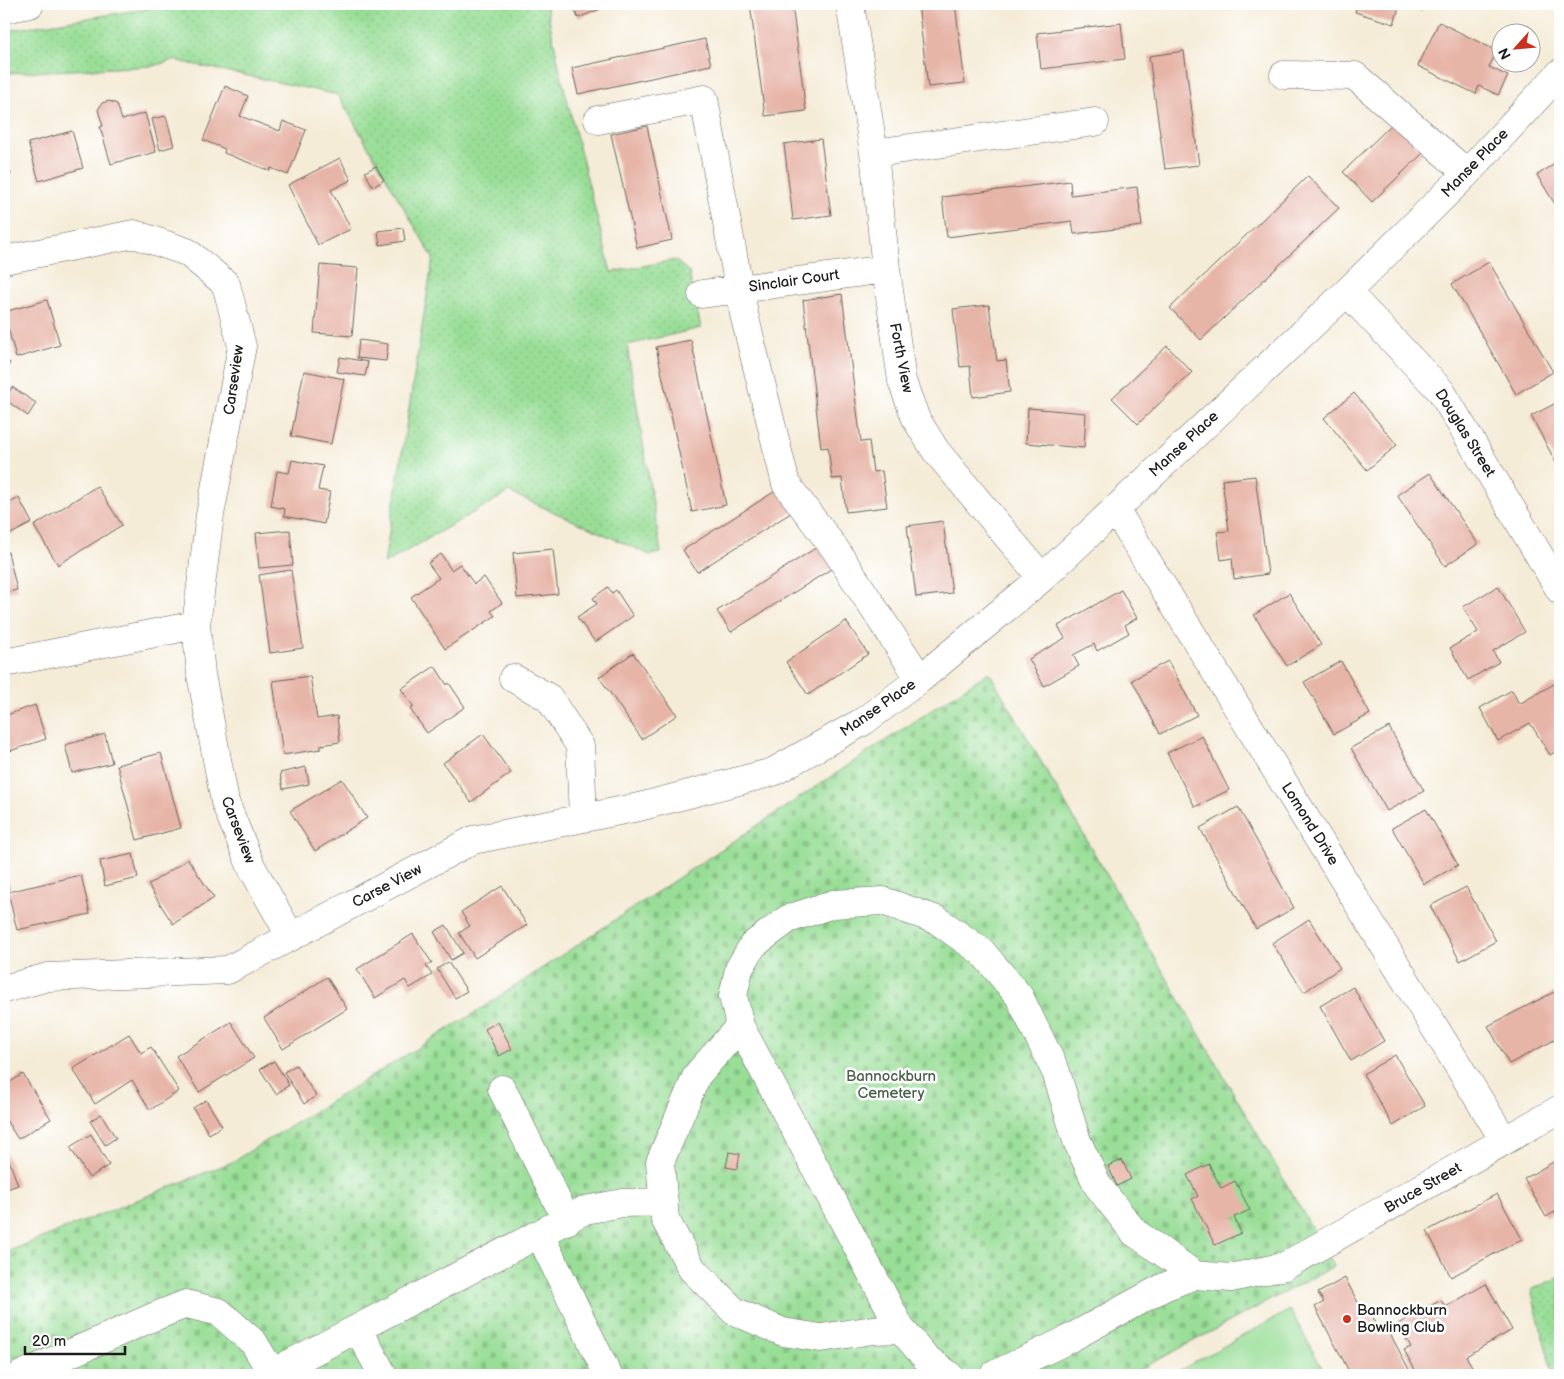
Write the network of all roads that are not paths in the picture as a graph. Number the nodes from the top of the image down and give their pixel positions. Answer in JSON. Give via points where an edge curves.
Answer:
{"nodes":[{"id":1,"x":30,"y":4,"type":"edge"},
{"id":2,"x":850,"y":4,"type":"edge"},
{"id":3,"x":4,"y":9,"type":"edge"},
{"id":4,"x":1560,"y":74,"type":"edge"},
{"id":5,"x":1284,"y":75,"type":"dead end"},
{"id":6,"x":598,"y":120,"type":"dead end"},
{"id":7,"x":1095,"y":122,"type":"dead end"},
{"id":8,"x":874,"y":153,"type":"junction"},
{"id":9,"x":1467,"y":173,"type":"junction"},
{"id":10,"x":4,"y":260,"type":"edge"},
{"id":11,"x":886,"y":269,"type":"junction"},
{"id":12,"x":740,"y":289,"type":"junction"},
{"id":13,"x":1347,"y":292,"type":"junction"},
{"id":14,"x":702,"y":294,"type":"dead end"},
{"id":15,"x":1115,"y":509,"type":"junction"},
{"id":16,"x":1042,"y":578,"type":"junction"},
{"id":17,"x":1560,"y":590,"type":"edge"},
{"id":18,"x":196,"y":625,"type":"junction"},
{"id":19,"x":4,"y":663,"type":"edge"},
{"id":20,"x":513,"y":678,"type":"dead end"},
{"id":21,"x":920,"y":679,"type":"junction"},
{"id":22,"x":773,"y":772,"type":"joint"},
{"id":23,"x":583,"y":818,"type":"junction"},
{"id":24,"x":291,"y":937,"type":"junction"},
{"id":25,"x":4,"y":990,"type":"edge"},
{"id":26,"x":740,"y":1026,"type":"junction"},
{"id":27,"x":502,"y":1089,"type":"dead end"},
{"id":28,"x":1560,"y":1109,"type":"edge"},
{"id":29,"x":1504,"y":1140,"type":"junction"},
{"id":30,"x":664,"y":1202,"type":"junction"},
{"id":31,"x":567,"y":1220,"type":"junction"},
{"id":32,"x":540,"y":1235,"type":"junction"},
{"id":33,"x":1195,"y":1275,"type":"junction"},
{"id":34,"x":358,"y":1329,"type":"junction"},
{"id":35,"x":901,"y":1329,"type":"junction"},
{"id":36,"x":273,"y":1374,"type":"edge"},
{"id":37,"x":21,"y":1375,"type":"edge"},
{"id":38,"x":383,"y":1375,"type":"edge"},
{"id":39,"x":608,"y":1375,"type":"edge"},
{"id":40,"x":950,"y":1375,"type":"edge"},
{"id":41,"x":994,"y":1375,"type":"edge"}],
"edges":[{"from":1,"to":3,"type":"street"},
{"from":2,"to":8,"type":"street","name":"Forth View"},
{"from":4,"to":9,"type":"street","name":"Manse Place"},
{"from":5,"to":9,"type":"street","via":[[1356,76]]},
{"from":6,"to":12,"type":"street","via":[[704,99]]},
{"from":7,"to":8,"type":"street"},
{"from":8,"to":11,"type":"street","name":"Forth View"},
{"from":9,"to":13,"type":"street","name":"Manse Place"},
{"from":10,"to":18,"type":"street","name":"Carseview","via":[[134,234],[187,252],[226,284],[242,346],[210,516]]},
{"from":11,"to":12,"type":"street","name":"Sinclair Court"},
{"from":11,"to":16,"type":"street","name":"Forth View","via":[[902,381],[916,419],[936,451]]},
{"from":12,"to":14,"type":"street","name":"Sinclair Court"},
{"from":12,"to":21,"type":"street","via":[[786,484],[836,549]]},
{"from":13,"to":15,"type":"street","name":"Manse Place"},
{"from":13,"to":17,"type":"street","name":"Douglas Street","via":[[1441,390]]},
{"from":15,"to":16,"type":"street","name":"Manse Place"},
{"from":15,"to":29,"type":"street","name":"Lomond Drive"},
{"from":16,"to":21,"type":"street","name":"Manse Place"},
{"from":18,"to":19,"type":"street"},
{"from":18,"to":24,"type":"street","name":"Carseview","via":[[201,674],[225,802],[251,866]]},
{"from":20,"to":23,"type":"street","via":[[549,698],[580,746]]},
{"from":21,"to":22,"type":"street","name":"Manse Place","via":[[864,721]]},
{"from":22,"to":23,"type":"street","name":"Carse View","via":[[640,807]]},
{"from":23,"to":24,"type":"street","name":"Carse View","via":[[473,840]]},
{"from":24,"to":25,"type":"street","name":"Carse View","via":[[228,970],[48,977]]},
{"from":26,"to":30,"type":"street","via":[[698,1075],[660,1162]]},
{"from":26,"to":33,"type":"street","via":[[733,996],[739,969],[753,945],[788,919],[833,904],[883,901],[937,920],[982,952],[1019,996],[1056,1072],[1077,1141],[1098,1186],[1134,1232]]},
{"from":26,"to":35,"type":"street"},
{"from":27,"to":31,"type":"street"},
{"from":28,"to":29,"type":"street","name":"Bruce Street"},
{"from":29,"to":33,"type":"street","name":"Bruce Street","via":[[1285,1266],[1231,1278]]},
{"from":30,"to":31,"type":"street","via":[[623,1203],[585,1210]]},
{"from":30,"to":35,"type":"street","via":[[665,1219],[692,1269],[734,1311],[783,1332],[822,1338]]},
{"from":31,"to":32,"type":"street"},
{"from":32,"to":34,"type":"street"},
{"from":32,"to":39,"type":"street"},
{"from":33,"to":41,"type":"street","via":[[1164,1287]]},
{"from":34,"to":36,"type":"street"},
{"from":34,"to":38,"type":"street"},
{"from":35,"to":40,"type":"street","via":[[926,1358]]},
{"from":36,"to":37,"type":"street","via":[[254,1343],[219,1312],[186,1304]]}]}
